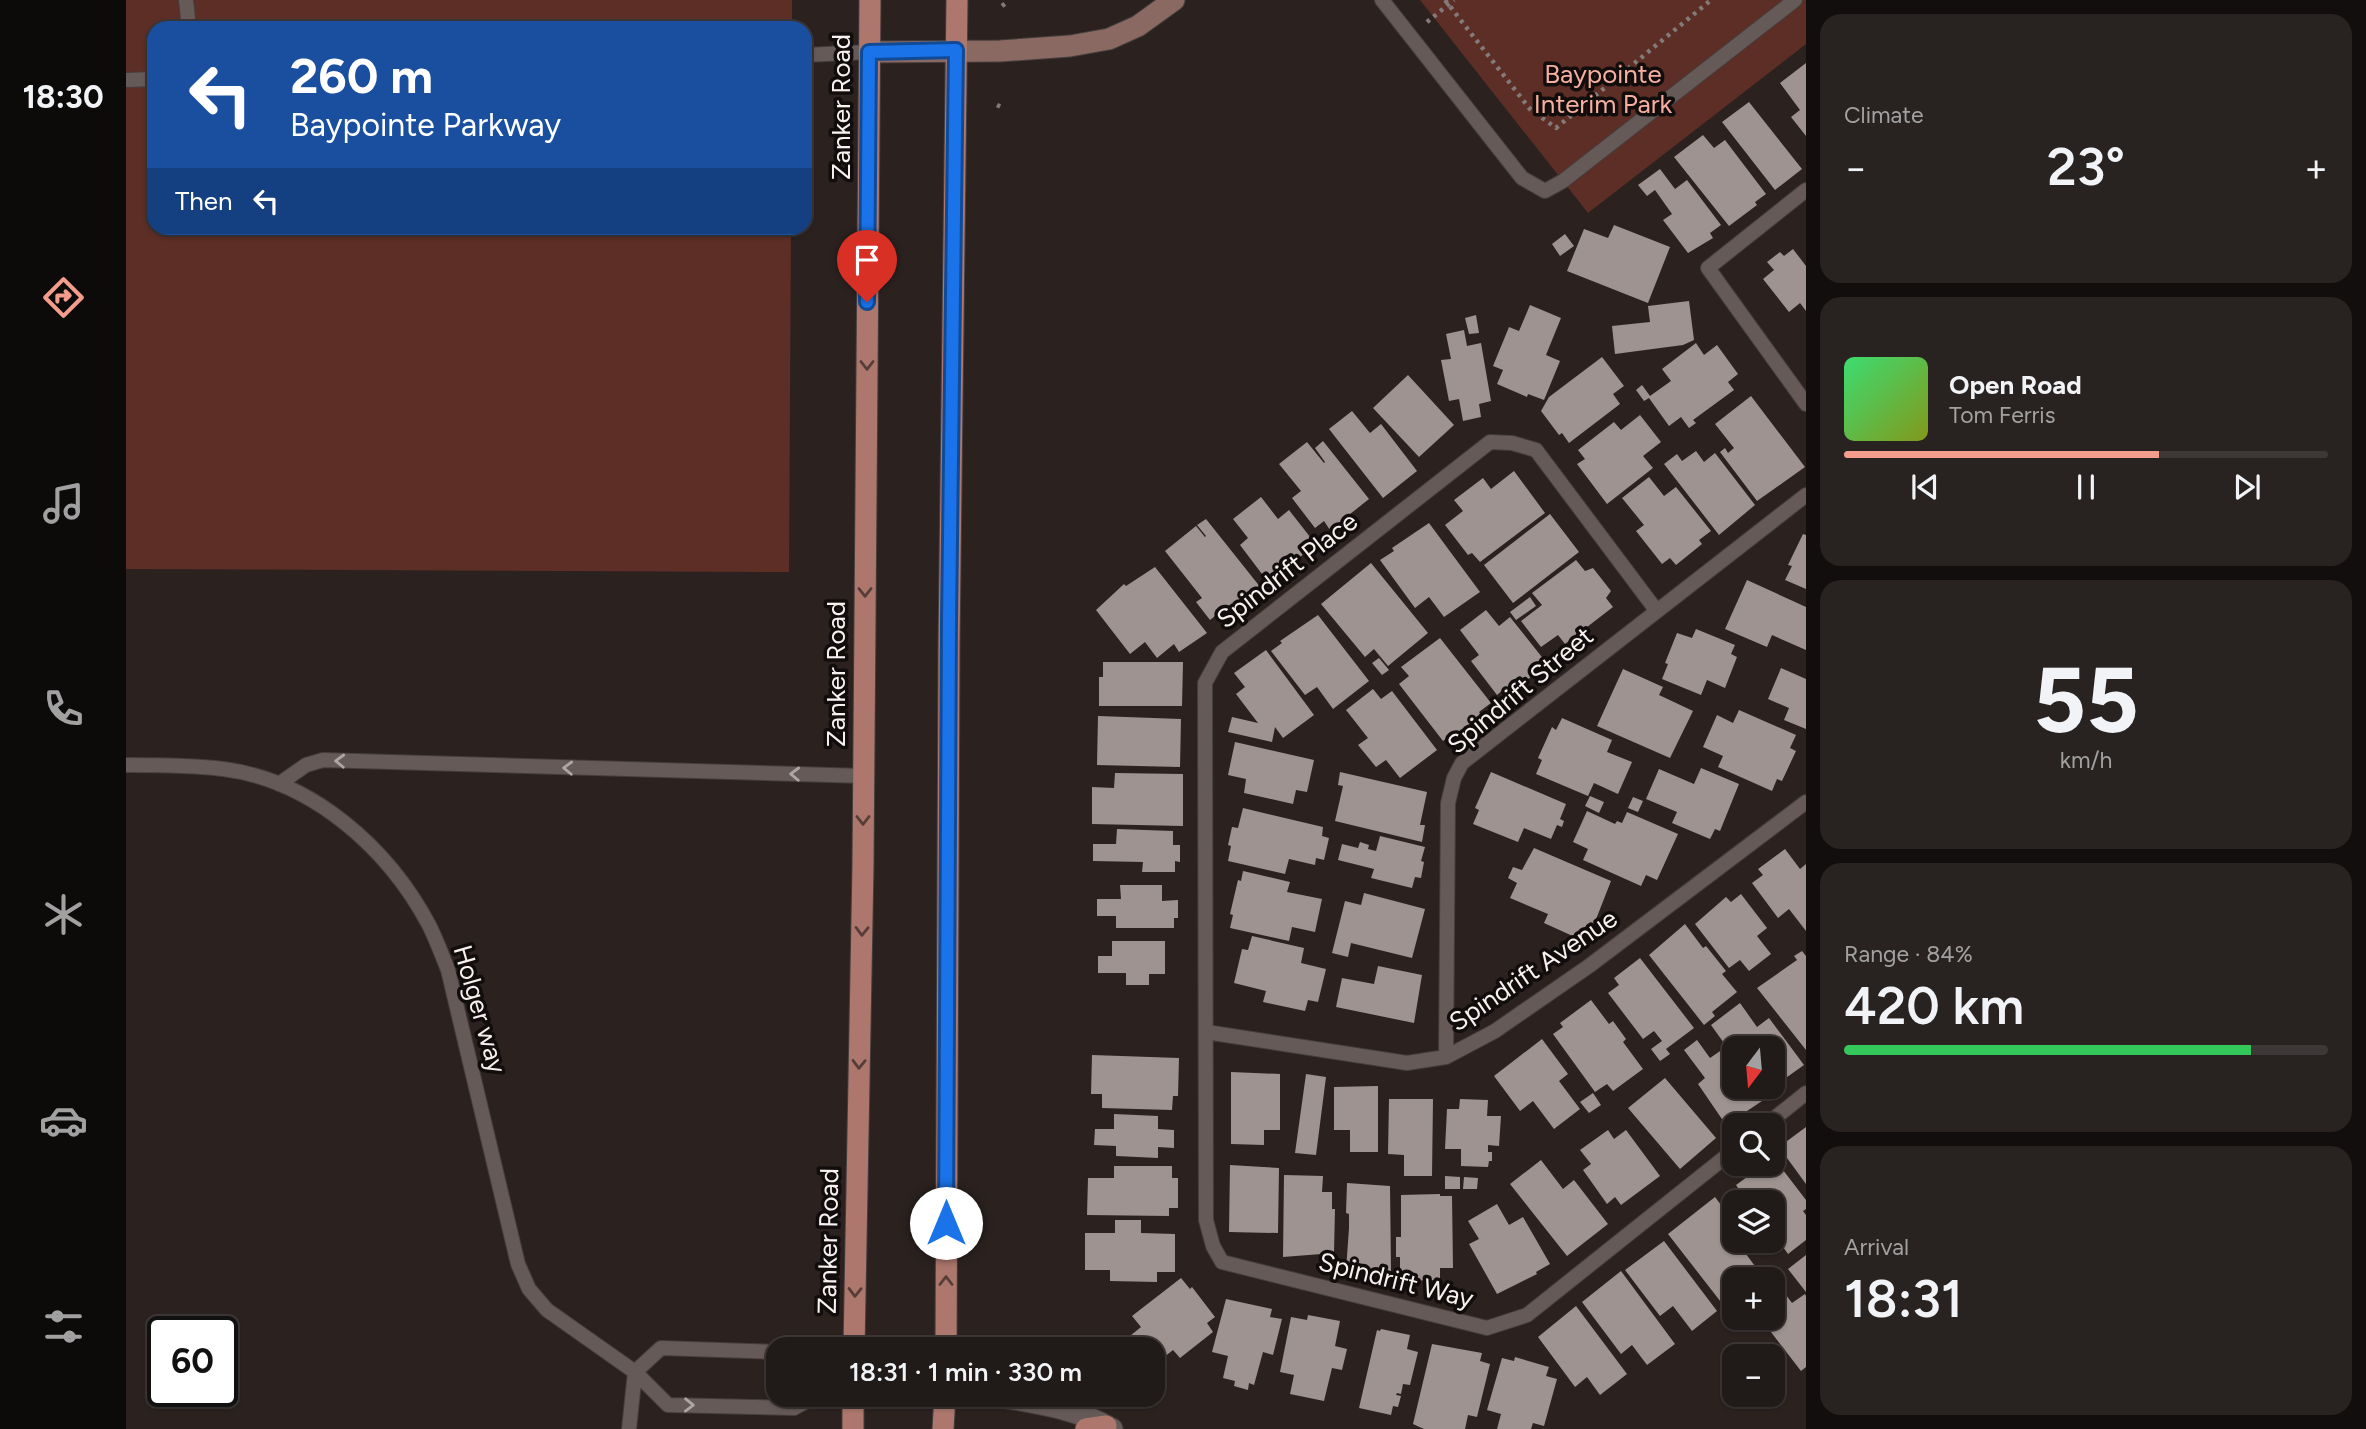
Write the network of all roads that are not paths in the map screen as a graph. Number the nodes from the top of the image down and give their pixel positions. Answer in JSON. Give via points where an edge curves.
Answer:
{"nodes":[{"id":1,"x":186,"y":0,"type":"edge"},
{"id":2,"x":870,"y":0,"type":"edge"},
{"id":3,"x":957,"y":0,"type":"edge"},
{"id":4,"x":1174,"y":0,"type":"edge"},
{"id":5,"x":1382,"y":0,"type":"edge"},
{"id":6,"x":1795,"y":0,"type":"edge"},
{"id":7,"x":188,"y":21,"type":"edge"},
{"id":8,"x":956,"y":50,"type":"junction"},
{"id":9,"x":869,"y":52,"type":"junction"},
{"id":10,"x":812,"y":55,"type":"edge"},
{"id":11,"x":147,"y":79,"type":"edge"},
{"id":12,"x":126,"y":80,"type":"edge"},
{"id":13,"x":1806,"y":190,"type":"edge"},
{"id":14,"x":1806,"y":404,"type":"edge"},
{"id":15,"x":1806,"y":495,"type":"edge"},
{"id":16,"x":1656,"y":610,"type":"junction"},
{"id":17,"x":126,"y":765,"type":"edge"},
{"id":18,"x":863,"y":776,"type":"junction"},
{"id":19,"x":279,"y":784,"type":"junction"},
{"id":20,"x":1805,"y":804,"type":"edge"},
{"id":21,"x":1206,"y":1032,"type":"junction"},
{"id":22,"x":1446,"y":1056,"type":"junction"},
{"id":23,"x":1806,"y":1093,"type":"edge"},
{"id":24,"x":1781,"y":1113,"type":"edge"},
{"id":25,"x":1722,"y":1160,"type":"edge"},
{"id":26,"x":854,"y":1337,"type":"edge"},
{"id":27,"x":946,"y":1337,"type":"edge"},
{"id":28,"x":766,"y":1352,"type":"edge"},
{"id":29,"x":635,"y":1372,"type":"junction"},
{"id":30,"x":796,"y":1407,"type":"edge"},
{"id":31,"x":853,"y":1407,"type":"edge"},
{"id":32,"x":944,"y":1407,"type":"edge"},
{"id":33,"x":1059,"y":1407,"type":"edge"},
{"id":34,"x":1101,"y":1428,"type":"edge"},
{"id":35,"x":629,"y":1429,"type":"edge"},
{"id":36,"x":853,"y":1429,"type":"edge"},
{"id":37,"x":943,"y":1429,"type":"edge"}],
"edges":[{"from":1,"to":7,"type":"lane"},
{"from":2,"to":9,"type":"main road","name":"Zanker Road"},
{"from":3,"to":8,"type":"main road"},
{"from":4,"to":8,"type":"main road","via":[[1138,26],[1109,39],[1070,46]]},
{"from":5,"to":6,"type":"lane","via":[[1522,178],[1545,191]]},
{"from":8,"to":9,"type":"main road"},
{"from":27,"to":8,"type":"main road","one_way":true},
{"from":9,"to":10,"type":"lane"},
{"from":9,"to":18,"type":"main road","name":"Zanker Road","one_way":true},
{"from":11,"to":12,"type":"lane"},
{"from":13,"to":14,"type":"lane","via":[[1708,268]]},
{"from":15,"to":16,"type":"lane","name":"Spindrift Street"},
{"from":16,"to":21,"type":"lane","name":"Spindrift Place","via":[[1536,450],[1490,442],[1222,652],[1205,684]]},
{"from":16,"to":22,"type":"lane","name":"Spindrift Street","via":[[1462,763],[1454,778],[1448,803]]},
{"from":17,"to":19,"type":"lane","name":"Holger way","via":[[224,769]]},
{"from":18,"to":19,"type":"lane","one_way":true,"via":[[323,761],[306,765]]},
{"from":18,"to":26,"type":"main road","name":"Zanker Road","one_way":true},
{"from":19,"to":29,"type":"lane","name":"Holger way","via":[[342,820],[377,851],[405,886],[448,970],[517,1264],[529,1289],[547,1310]]},
{"from":20,"to":22,"type":"lane","name":"Spindrift Avenue","via":[[1589,966],[1496,1031]]},
{"from":21,"to":22,"type":"lane","name":"Spindrift Avenue","via":[[1406,1063]]},
{"from":21,"to":25,"type":"lane","name":"Spindrift Way","via":[[1206,1220],[1222,1262],[1487,1328],[1527,1315]]},
{"from":23,"to":24,"type":"lane"},
{"from":28,"to":29,"type":"lane","via":[[661,1348]]},
{"from":29,"to":30,"type":"lane","one_way":true,"via":[[668,1405]]},
{"from":29,"to":35,"type":"lane"},
{"from":31,"to":36,"type":"main road"},
{"from":32,"to":37,"type":"main road"},
{"from":33,"to":34,"type":"street","via":[[1079,1413]]}]}
